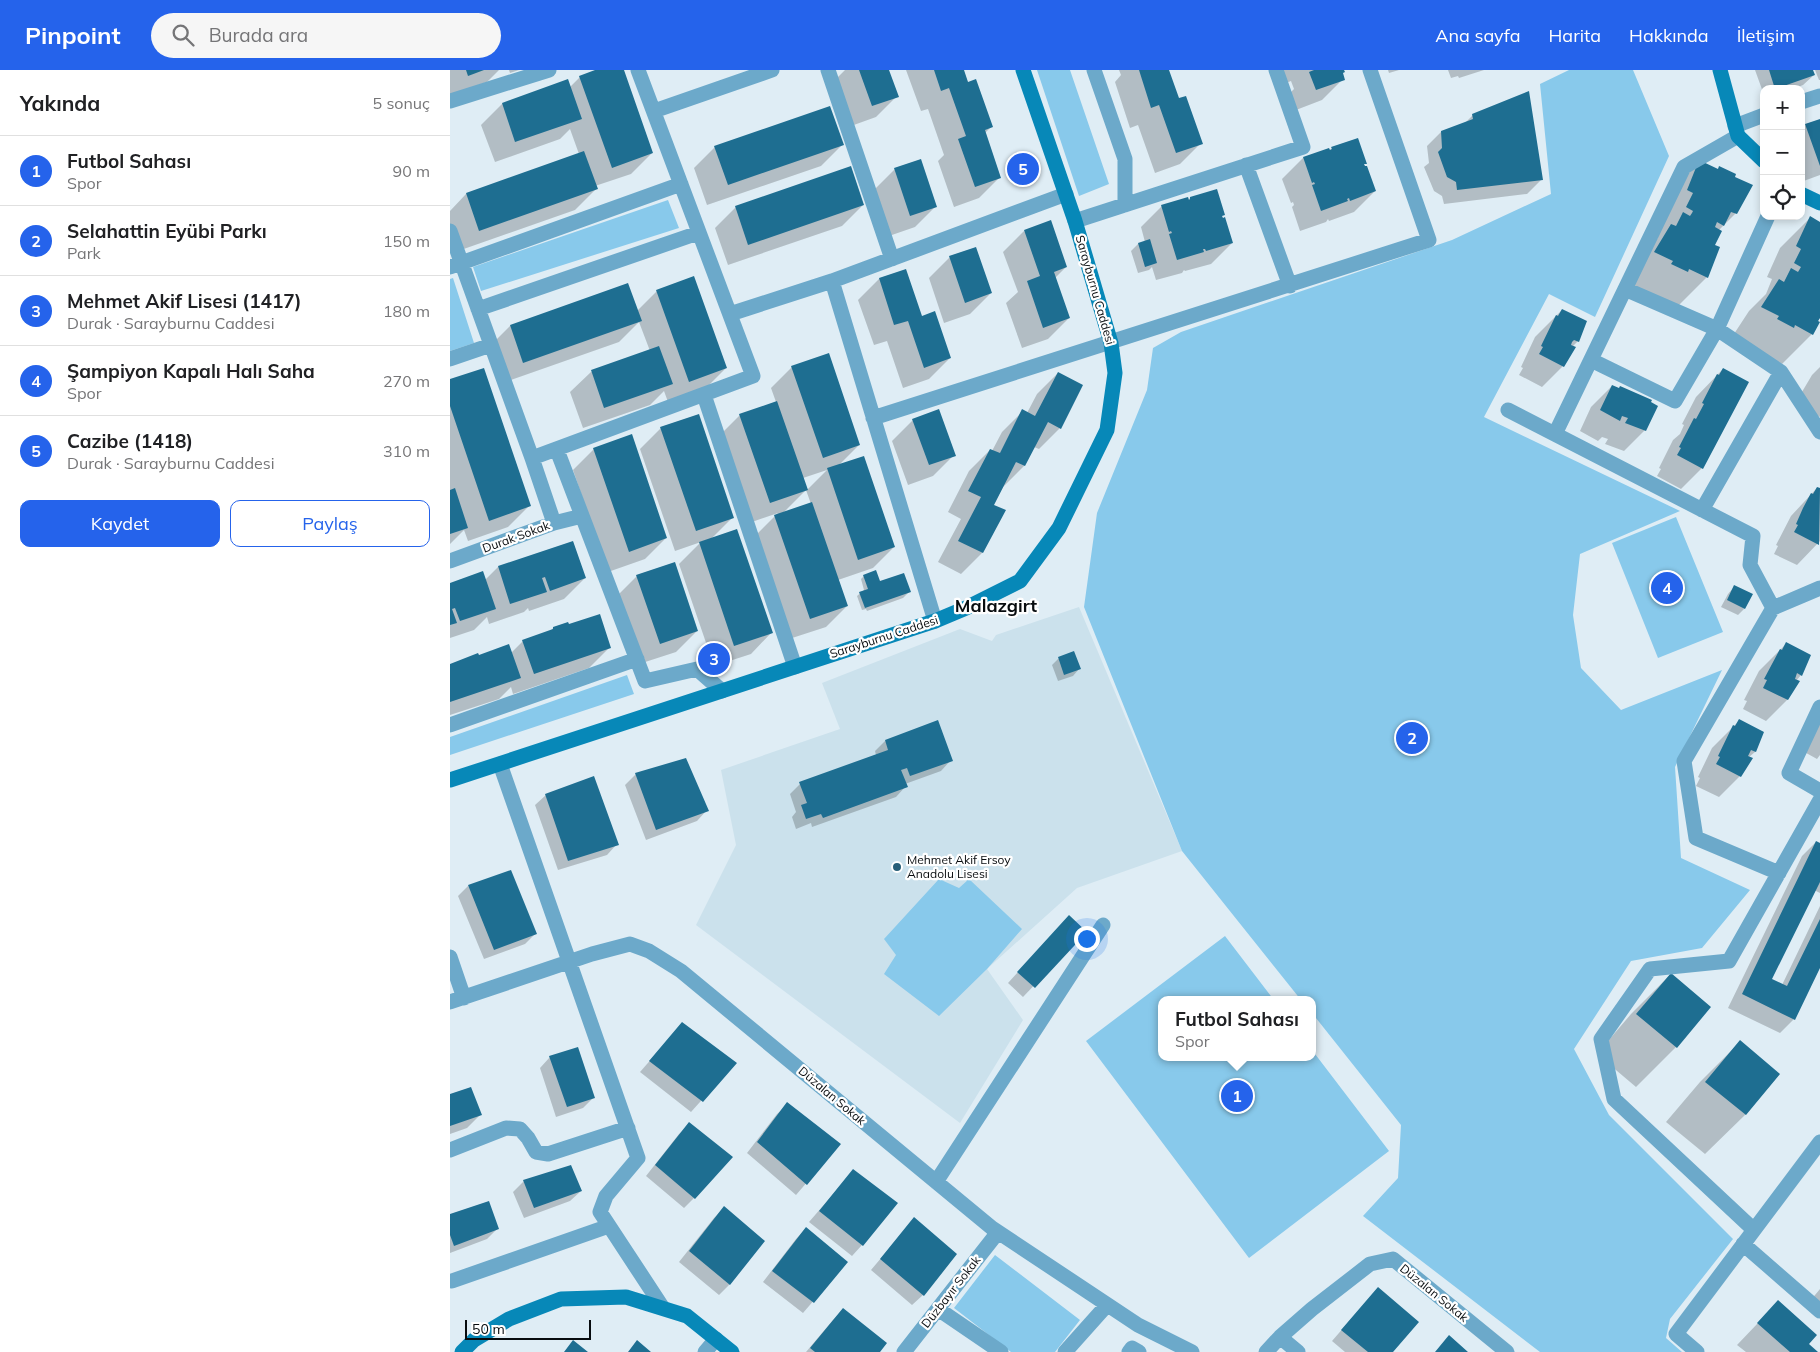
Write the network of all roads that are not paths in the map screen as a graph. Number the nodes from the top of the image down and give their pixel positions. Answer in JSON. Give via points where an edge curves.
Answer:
{"nodes":[{"id":1,"x":549,"y":70,"type":"edge"},
{"id":2,"x":638,"y":70,"type":"edge"},
{"id":3,"x":828,"y":70,"type":"edge"},
{"id":4,"x":1023,"y":70,"type":"edge"},
{"id":5,"x":1094,"y":70,"type":"edge"},
{"id":6,"x":1276,"y":70,"type":"edge"},
{"id":7,"x":1370,"y":70,"type":"edge"},
{"id":8,"x":1720,"y":70,"type":"edge"},
{"id":9,"x":764,"y":71,"type":"edge"},
{"id":10,"x":1820,"y":96,"type":"edge"},
{"id":11,"x":450,"y":101,"type":"edge"},
{"id":12,"x":1805,"y":101,"type":"edge"},
{"id":13,"x":654,"y":111,"type":"junction"},
{"id":14,"x":1760,"y":118,"type":"edge"},
{"id":15,"x":1736,"y":131,"type":"junction"},
{"id":16,"x":1760,"y":156,"type":"edge"},
{"id":17,"x":1246,"y":165,"type":"junction"},
{"id":18,"x":681,"y":184,"type":"junction"},
{"id":19,"x":1066,"y":194,"type":"junction"},
{"id":20,"x":1805,"y":196,"type":"edge"},
{"id":21,"x":1820,"y":203,"type":"edge"},
{"id":22,"x":1125,"y":205,"type":"junction"},
{"id":23,"x":1766,"y":220,"type":"edge"},
{"id":24,"x":1075,"y":221,"type":"junction"},
{"id":25,"x":450,"y":232,"type":"edge"},
{"id":26,"x":698,"y":233,"type":"junction"},
{"id":27,"x":892,"y":259,"type":"junction"},
{"id":28,"x":456,"y":265,"type":"edge"},
{"id":29,"x":832,"y":281,"type":"junction"},
{"id":30,"x":1290,"y":286,"type":"junction"},
{"id":31,"x":1625,"y":289,"type":"junction"},
{"id":32,"x":478,"y":308,"type":"junction"},
{"id":33,"x":730,"y":314,"type":"junction"},
{"id":34,"x":1717,"y":329,"type":"junction"},
{"id":35,"x":1111,"y":343,"type":"junction"},
{"id":36,"x":491,"y":345,"type":"junction"},
{"id":37,"x":450,"y":359,"type":"edge"},
{"id":38,"x":1591,"y":360,"type":"junction"},
{"id":39,"x":1781,"y":372,"type":"junction"},
{"id":40,"x":704,"y":395,"type":"junction"},
{"id":41,"x":1508,"y":410,"type":"dead end"},
{"id":42,"x":873,"y":418,"type":"junction"},
{"id":43,"x":1820,"y":432,"type":"edge"},
{"id":44,"x":1555,"y":434,"type":"junction"},
{"id":45,"x":557,"y":450,"type":"junction"},
{"id":46,"x":532,"y":458,"type":"junction"},
{"id":47,"x":1702,"y":510,"type":"junction"},
{"id":48,"x":582,"y":516,"type":"junction"},
{"id":49,"x":554,"y":523,"type":"junction"},
{"id":50,"x":450,"y":561,"type":"edge"},
{"id":51,"x":1820,"y":588,"type":"edge"},
{"id":52,"x":1773,"y":608,"type":"junction"},
{"id":53,"x":935,"y":621,"type":"junction"},
{"id":54,"x":637,"y":659,"type":"junction"},
{"id":55,"x":795,"y":667,"type":"junction"},
{"id":56,"x":722,"y":691,"type":"junction"},
{"id":57,"x":1820,"y":707,"type":"edge"},
{"id":58,"x":450,"y":725,"type":"edge"},
{"id":59,"x":500,"y":764,"type":"junction"},
{"id":60,"x":450,"y":780,"type":"edge"},
{"id":61,"x":1820,"y":791,"type":"edge"},
{"id":62,"x":1820,"y":800,"type":"edge"},
{"id":63,"x":1778,"y":873,"type":"junction"},
{"id":64,"x":1103,"y":925,"type":"dead end"},
{"id":65,"x":450,"y":957,"type":"edge"},
{"id":66,"x":569,"y":962,"type":"junction"},
{"id":67,"x":457,"y":1000,"type":"edge"},
{"id":68,"x":628,"y":1128,"type":"junction"},
{"id":69,"x":1820,"y":1142,"type":"edge"},
{"id":70,"x":450,"y":1150,"type":"edge"},
{"id":71,"x":936,"y":1182,"type":"junction"},
{"id":72,"x":609,"y":1226,"type":"junction"},
{"id":73,"x":1754,"y":1230,"type":"junction"},
{"id":74,"x":998,"y":1232,"type":"junction"},
{"id":75,"x":1743,"y":1244,"type":"junction"},
{"id":76,"x":452,"y":1281,"type":"dead end"},
{"id":77,"x":1108,"y":1305,"type":"junction"},
{"id":78,"x":663,"y":1308,"type":"junction"},
{"id":79,"x":938,"y":1309,"type":"junction"},
{"id":80,"x":1820,"y":1311,"type":"edge"},
{"id":81,"x":1280,"y":1337,"type":"junction"},
{"id":82,"x":716,"y":1339,"type":"junction"},
{"id":83,"x":462,"y":1352,"type":"edge"},
{"id":84,"x":705,"y":1352,"type":"edge"},
{"id":85,"x":732,"y":1352,"type":"edge"},
{"id":86,"x":904,"y":1352,"type":"edge"},
{"id":87,"x":1001,"y":1352,"type":"edge"},
{"id":88,"x":1065,"y":1352,"type":"edge"},
{"id":89,"x":1129,"y":1352,"type":"edge"},
{"id":90,"x":1139,"y":1352,"type":"edge"},
{"id":91,"x":1192,"y":1352,"type":"edge"},
{"id":92,"x":1266,"y":1352,"type":"edge"},
{"id":93,"x":1298,"y":1352,"type":"edge"},
{"id":94,"x":1507,"y":1352,"type":"edge"},
{"id":95,"x":1696,"y":1352,"type":"edge"}],
"edges":[{"from":1,"to":11,"type":"street"},
{"from":2,"to":13,"type":"street"},
{"from":3,"to":27,"type":"street"},
{"from":4,"to":19,"type":"street","name":"Sarayburnu Caddesi"},
{"from":5,"to":22,"type":"street","via":[[1125,159]]},
{"from":6,"to":17,"type":"street","via":[[1303,147]]},
{"from":7,"to":30,"type":"street","via":[[1429,240]]},
{"from":8,"to":15,"type":"street"},
{"from":9,"to":13,"type":"street"},
{"from":10,"to":12,"type":"street"},
{"from":13,"to":18,"type":"street"},
{"from":14,"to":15,"type":"street"},
{"from":15,"to":16,"type":"street"},
{"from":15,"to":31,"type":"street","via":[[1684,167]]},
{"from":17,"to":22,"type":"street"},
{"from":17,"to":30,"type":"street"},
{"from":18,"to":26,"type":"street"},
{"from":18,"to":28,"type":"street"},
{"from":19,"to":24,"type":"street","name":"Sarayburnu Caddesi"},
{"from":19,"to":27,"type":"street"},
{"from":20,"to":21,"type":"street"},
{"from":22,"to":24,"type":"street"},
{"from":23,"to":34,"type":"street"},
{"from":24,"to":35,"type":"street","name":"Sarayburnu Caddesi"},
{"from":25,"to":28,"type":"street"},
{"from":26,"to":32,"type":"street"},
{"from":26,"to":33,"type":"street"},
{"from":27,"to":29,"type":"street"},
{"from":28,"to":32,"type":"street"},
{"from":29,"to":33,"type":"street"},
{"from":29,"to":42,"type":"street"},
{"from":30,"to":35,"type":"street"},
{"from":31,"to":34,"type":"street"},
{"from":31,"to":38,"type":"street"},
{"from":32,"to":36,"type":"street"},
{"from":33,"to":40,"type":"street","via":[[753,376]]},
{"from":34,"to":38,"type":"street","via":[[1675,401]]},
{"from":34,"to":39,"type":"street"},
{"from":35,"to":42,"type":"street"},
{"from":35,"to":53,"type":"street","name":"Sarayburnu Caddesi","via":[[1115,373],[1107,430],[1059,528],[1020,581]]},
{"from":36,"to":37,"type":"street"},
{"from":36,"to":46,"type":"street"},
{"from":38,"to":44,"type":"street"},
{"from":39,"to":43,"type":"street"},
{"from":39,"to":47,"type":"street"},
{"from":40,"to":45,"type":"street"},
{"from":40,"to":55,"type":"street"},
{"from":41,"to":44,"type":"street"},
{"from":42,"to":53,"type":"street"},
{"from":44,"to":47,"type":"street"},
{"from":45,"to":46,"type":"street"},
{"from":45,"to":48,"type":"street"},
{"from":46,"to":49,"type":"street"},
{"from":47,"to":52,"type":"street","via":[[1753,536],[1750,565]]},
{"from":48,"to":49,"type":"street","name":"Durak Sokak"},
{"from":48,"to":54,"type":"street"},
{"from":49,"to":50,"type":"street","name":"Durak Sokak"},
{"from":51,"to":52,"type":"street"},
{"from":52,"to":63,"type":"street","via":[[1684,761],[1696,838]]},
{"from":53,"to":55,"type":"street","name":"Sarayburnu Caddesi"},
{"from":54,"to":56,"type":"street","via":[[645,681],[697,670]]},
{"from":54,"to":58,"type":"street"},
{"from":55,"to":56,"type":"street","name":"Sarayburnu Caddesi"},
{"from":56,"to":59,"type":"street","name":"Sarayburnu Caddesi"},
{"from":57,"to":61,"type":"street","via":[[1789,773]]},
{"from":59,"to":60,"type":"street","name":"Sarayburnu Caddesi"},
{"from":59,"to":66,"type":"street"},
{"from":62,"to":63,"type":"street"},
{"from":63,"to":73,"type":"street","via":[[1729,960],[1650,969],[1601,1039],[1614,1099]]},
{"from":64,"to":71,"type":"street"},
{"from":65,"to":67,"type":"street"},
{"from":66,"to":67,"type":"street","name":"Düzalan Sokak"},
{"from":66,"to":68,"type":"street"},
{"from":66,"to":71,"type":"street","name":"Düzalan Sokak","via":[[630,944],[649,951],[681,971]]},
{"from":68,"to":70,"type":"street","via":[[548,1154],[536,1152],[520,1129],[506,1128]]},
{"from":68,"to":72,"type":"street","via":[[638,1158],[606,1196],[600,1212]]},
{"from":69,"to":73,"type":"street"},
{"from":71,"to":74,"type":"street","name":"Düzalan Sokak"},
{"from":72,"to":76,"type":"street"},
{"from":72,"to":78,"type":"street"},
{"from":73,"to":75,"type":"street"},
{"from":74,"to":77,"type":"street","name":"Düzalan Sokak"},
{"from":74,"to":79,"type":"street","name":"Düzbayır Sokak"},
{"from":75,"to":80,"type":"street"},
{"from":75,"to":95,"type":"street","via":[[1676,1334]]},
{"from":77,"to":88,"type":"street"},
{"from":77,"to":91,"type":"street","name":"Düzalan Sokak","via":[[1138,1326]]},
{"from":78,"to":82,"type":"street","via":[[687,1316]]},
{"from":78,"to":83,"type":"street","via":[[626,1297],[561,1299],[509,1319],[474,1340]]},
{"from":79,"to":86,"type":"street","name":"Düzbayır Sokak"},
{"from":79,"to":87,"type":"street"},
{"from":81,"to":92,"type":"street","name":"Düzalan Sokak"},
{"from":81,"to":93,"type":"street"},
{"from":81,"to":94,"type":"street","name":"Düzalan Sokak","via":[[1370,1264],[1393,1259]]},
{"from":82,"to":84,"type":"street"},
{"from":82,"to":85,"type":"street"},
{"from":89,"to":90,"type":"street","via":[[1132,1348]]}]}
